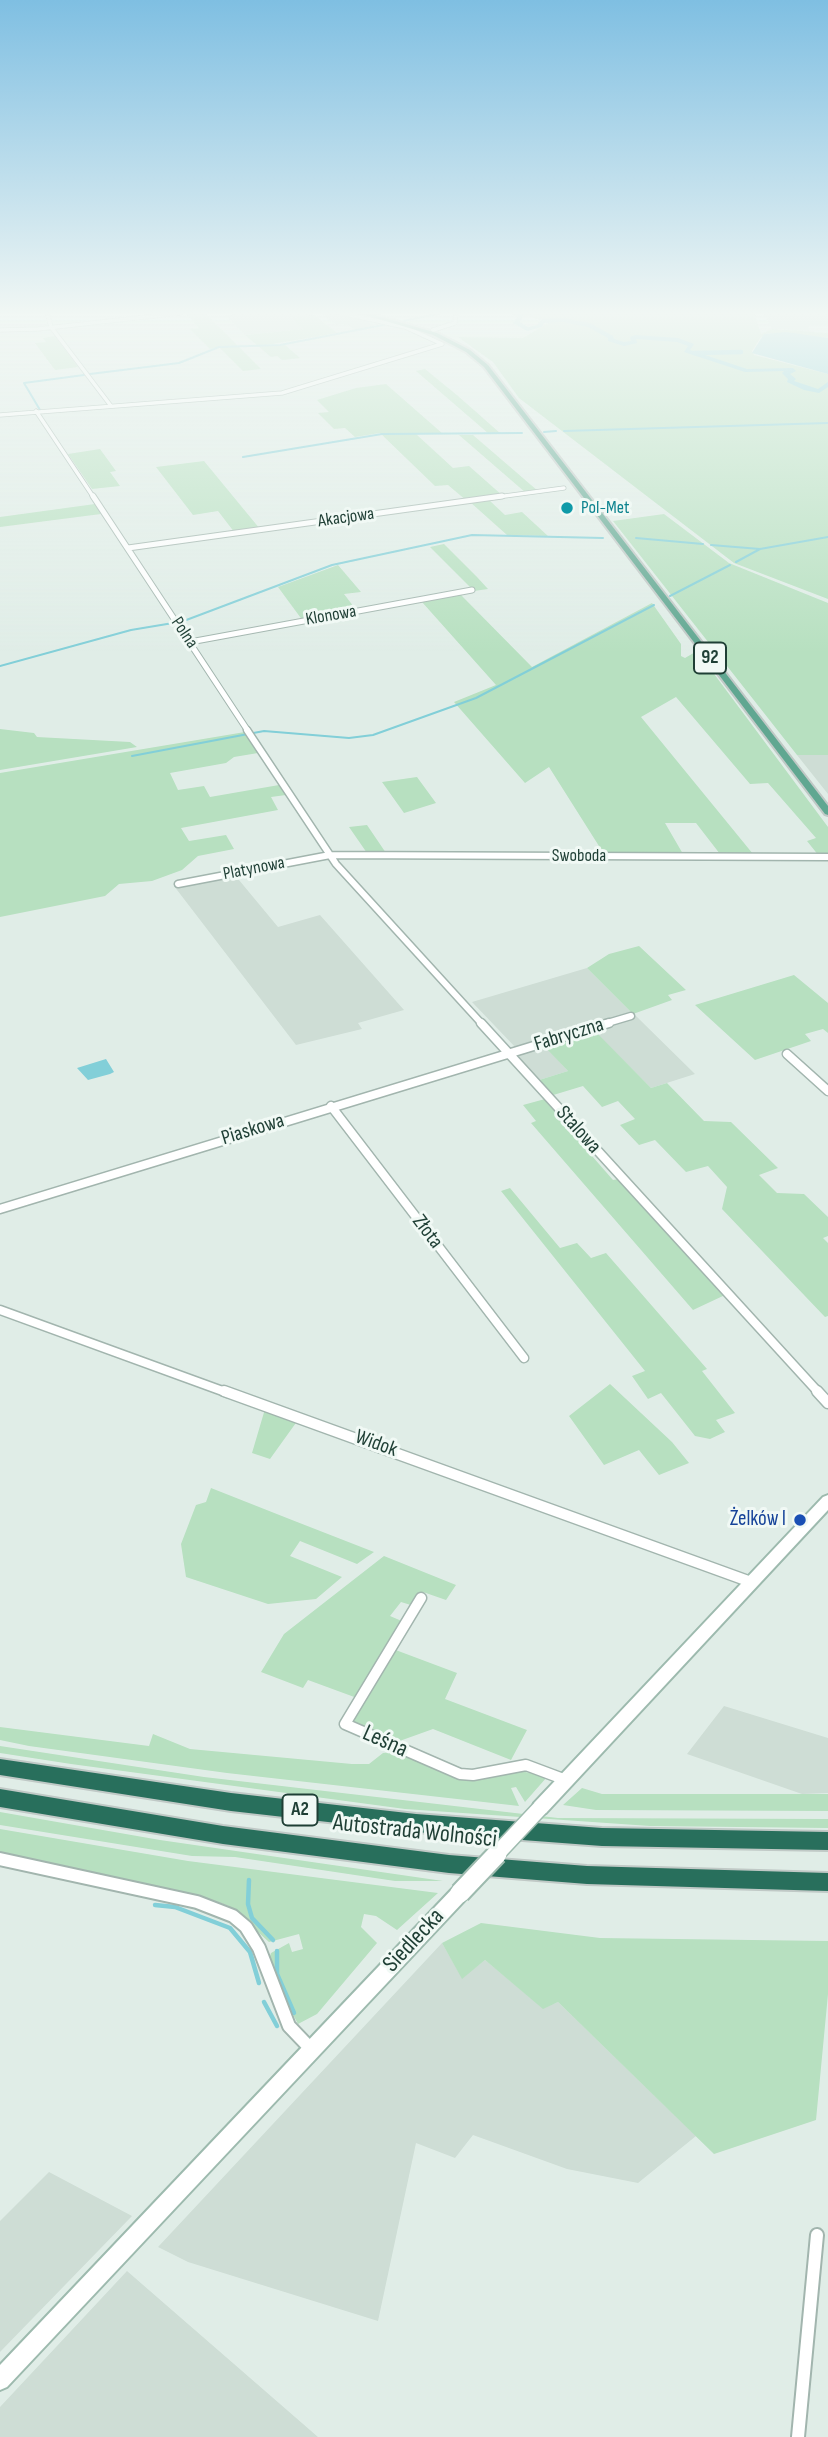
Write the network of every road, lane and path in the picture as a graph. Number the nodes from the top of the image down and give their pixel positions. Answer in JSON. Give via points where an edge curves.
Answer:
{"nodes":[{"id":1,"x":46,"y":426,"type":"edge"},
{"id":2,"x":532,"y":426,"type":"edge"},
{"id":3,"x":564,"y":488,"type":"dead end"},
{"id":4,"x":128,"y":548,"type":"junction"},
{"id":5,"x":472,"y":590,"type":"dead end"},
{"id":6,"x":190,"y":642,"type":"junction"},
{"id":7,"x":828,"y":812,"type":"edge"},
{"id":8,"x":330,"y":855,"type":"junction"},
{"id":9,"x":828,"y":857,"type":"edge"},
{"id":10,"x":178,"y":884,"type":"dead end"},
{"id":11,"x":631,"y":1016,"type":"dead end"},
{"id":12,"x":508,"y":1054,"type":"junction"},
{"id":13,"x":787,"y":1054,"type":"dead end"},
{"id":14,"x":828,"y":1091,"type":"edge"},
{"id":15,"x":331,"y":1106,"type":"junction"},
{"id":16,"x":0,"y":1209,"type":"edge"},
{"id":17,"x":0,"y":1310,"type":"edge"},
{"id":18,"x":524,"y":1358,"type":"dead end"},
{"id":19,"x":828,"y":1403,"type":"edge"},
{"id":20,"x":828,"y":1501,"type":"edge"},
{"id":21,"x":751,"y":1582,"type":"junction"},
{"id":22,"x":421,"y":1598,"type":"dead end"},
{"id":23,"x":0,"y":1767,"type":"edge"},
{"id":24,"x":566,"y":1780,"type":"junction"},
{"id":25,"x":0,"y":1798,"type":"edge"},
{"id":26,"x":540,"y":1808,"type":"joint"},
{"id":27,"x":828,"y":1841,"type":"edge"},
{"id":28,"x":0,"y":1859,"type":"edge"},
{"id":29,"x":828,"y":1882,"type":"edge"},
{"id":30,"x":460,"y":1893,"type":"joint"},
{"id":31,"x":311,"y":2049,"type":"junction"},
{"id":32,"x":817,"y":2235,"type":"dead end"},
{"id":33,"x":0,"y":2380,"type":"edge"},
{"id":34,"x":798,"y":2437,"type":"edge"}],
"edges":[{"from":1,"to":4,"type":"street","name":"Polna"},
{"from":2,"to":7,"type":"main road","number":"92"},
{"from":3,"to":4,"type":"street","name":"Akacjowa"},
{"from":4,"to":6,"type":"street","name":"Polna"},
{"from":5,"to":6,"type":"street","name":"Klonowa"},
{"from":6,"to":8,"type":"street","name":"Polna"},
{"from":8,"to":9,"type":"street","name":"Swoboda"},
{"from":8,"to":10,"type":"street","name":"Platynowa"},
{"from":8,"to":12,"type":"street","name":"Stalowa"},
{"from":11,"to":12,"type":"street","name":"Fabryczna"},
{"from":12,"to":15,"type":"street","name":"Piaskowa"},
{"from":12,"to":19,"type":"street","name":"Stalowa"},
{"from":13,"to":14,"type":"street"},
{"from":15,"to":16,"type":"street","name":"Piaskowa"},
{"from":15,"to":18,"type":"street","name":"Złota"},
{"from":17,"to":21,"type":"street","name":"Widok"},
{"from":20,"to":21,"type":"main road","name":"Siedlecka"},
{"from":21,"to":24,"type":"main road","name":"Siedlecka"},
{"from":22,"to":24,"type":"street","name":"Leśna","via":[[345,1724],[460,1773],[526,1766]]},
{"from":23,"to":27,"type":"highway","name":"Autostrada Wolności","number":"A2","via":[[231,1802],[416,1823],[602,1837]]},
{"from":24,"to":26,"type":"main road","name":"Siedlecka"},
{"from":25,"to":29,"type":"highway","name":"Autostrada Wolności","number":"A2","via":[[223,1835],[449,1864],[587,1875]]},
{"from":26,"to":30,"type":"main road","name":"Siedlecka","bridge":true},
{"from":28,"to":31,"type":"street","via":[[197,1902],[233,1916],[259,1948],[289,2026]]},
{"from":30,"to":31,"type":"main road","name":"Siedlecka"},
{"from":31,"to":33,"type":"main road","name":"Siedlecka"},
{"from":32,"to":34,"type":"street"}]}
